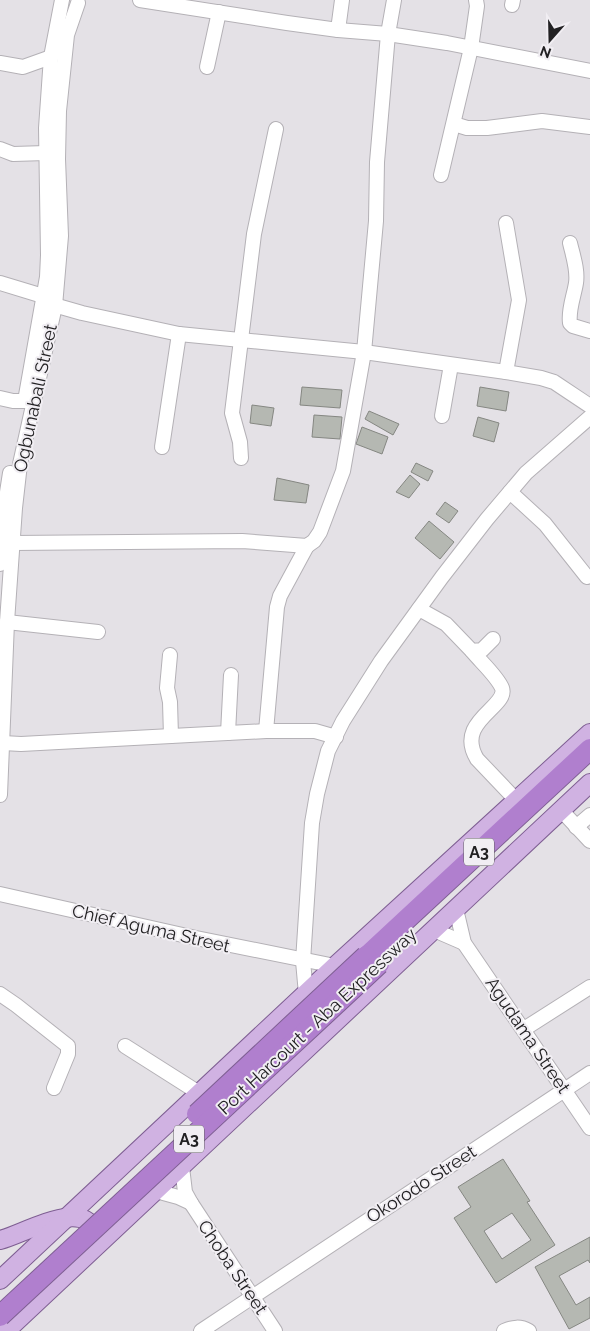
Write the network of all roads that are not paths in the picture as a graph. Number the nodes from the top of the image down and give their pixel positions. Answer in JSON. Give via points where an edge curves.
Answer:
{"nodes":[{"id":1,"x":63,"y":0,"type":"edge"},
{"id":2,"x":140,"y":0,"type":"edge"},
{"id":3,"x":342,"y":0,"type":"edge"},
{"id":4,"x":394,"y":0,"type":"edge"},
{"id":5,"x":476,"y":0,"type":"edge"},
{"id":6,"x":81,"y":1,"type":"edge"},
{"id":7,"x":219,"y":12,"type":"junction"},
{"id":8,"x":338,"y":30,"type":"junction"},
{"id":9,"x":388,"y":34,"type":"junction"},
{"id":10,"x":471,"y":48,"type":"junction"},
{"id":11,"x":51,"y":57,"type":"junction"},
{"id":12,"x":0,"y":63,"type":"edge"},
{"id":13,"x":207,"y":66,"type":"dead end"},
{"id":14,"x":590,"y":71,"type":"edge"},
{"id":15,"x":454,"y":124,"type":"junction"},
{"id":16,"x":590,"y":127,"type":"edge"},
{"id":17,"x":276,"y":129,"type":"dead end"},
{"id":18,"x":0,"y":149,"type":"edge"},
{"id":19,"x":46,"y":153,"type":"junction"},
{"id":20,"x":441,"y":175,"type":"dead end"},
{"id":21,"x":506,"y":223,"type":"dead end"},
{"id":22,"x":570,"y":243,"type":"dead end"},
{"id":23,"x":0,"y":283,"type":"edge"},
{"id":24,"x":46,"y":301,"type":"junction"},
{"id":25,"x":590,"y":331,"type":"edge"},
{"id":26,"x":178,"y":334,"type":"junction"},
{"id":27,"x":241,"y":340,"type":"junction"},
{"id":28,"x":364,"y":352,"type":"junction"},
{"id":29,"x":451,"y":365,"type":"junction"},
{"id":30,"x":506,"y":372,"type":"junction"},
{"id":31,"x":0,"y":398,"type":"edge"},
{"id":32,"x":25,"y":401,"type":"junction"},
{"id":33,"x":590,"y":406,"type":"edge"},
{"id":34,"x":442,"y":416,"type":"dead end"},
{"id":35,"x":590,"y":417,"type":"edge"},
{"id":36,"x":162,"y":447,"type":"dead end"},
{"id":37,"x":241,"y":458,"type":"dead end"},
{"id":38,"x":510,"y":492,"type":"junction"},
{"id":39,"x":13,"y":543,"type":"junction"},
{"id":40,"x":307,"y":546,"type":"junction"},
{"id":41,"x":0,"y":564,"type":"edge"},
{"id":42,"x":587,"y":577,"type":"dead end"},
{"id":43,"x":419,"y":609,"type":"junction"},
{"id":44,"x":7,"y":622,"type":"junction"},
{"id":45,"x":98,"y":632,"type":"dead end"},
{"id":46,"x":493,"y":639,"type":"dead end"},
{"id":47,"x":472,"y":651,"type":"junction"},
{"id":48,"x":170,"y":655,"type":"dead end"},
{"id":49,"x":231,"y":675,"type":"dead end"},
{"id":50,"x":266,"y":731,"type":"junction"},
{"id":51,"x":228,"y":733,"type":"junction"},
{"id":52,"x":590,"y":733,"type":"edge"},
{"id":53,"x":171,"y":736,"type":"junction"},
{"id":54,"x":336,"y":737,"type":"junction"},
{"id":55,"x":3,"y":744,"type":"junction"},
{"id":56,"x":590,"y":749,"type":"edge"},
{"id":57,"x":590,"y":766,"type":"edge"},
{"id":58,"x":590,"y":783,"type":"edge"},
{"id":59,"x":0,"y":795,"type":"edge"},
{"id":60,"x":517,"y":801,"type":"junction"},
{"id":61,"x":561,"y":810,"type":"junction"},
{"id":62,"x":590,"y":815,"type":"edge"},
{"id":63,"x":576,"y":827,"type":"junction"},
{"id":64,"x":590,"y":842,"type":"edge"},
{"id":65,"x":0,"y":894,"type":"edge"},
{"id":66,"x":456,"y":909,"type":"junction"},
{"id":67,"x":434,"y":930,"type":"junction"},
{"id":68,"x":464,"y":943,"type":"junction"},
{"id":69,"x":373,"y":959,"type":"junction"},
{"id":70,"x":303,"y":960,"type":"junction"},
{"id":71,"x":335,"y":966,"type":"junction"},
{"id":72,"x":590,"y":986,"type":"edge"},
{"id":73,"x":0,"y":994,"type":"edge"},
{"id":74,"x":306,"y":994,"type":"junction"},
{"id":75,"x":524,"y":1029,"type":"junction"},
{"id":76,"x":125,"y":1046,"type":"dead end"},
{"id":77,"x":590,"y":1073,"type":"edge"},
{"id":78,"x":54,"y":1088,"type":"dead end"},
{"id":79,"x":565,"y":1089,"type":"junction"},
{"id":80,"x":199,"y":1093,"type":"junction"},
{"id":81,"x":590,"y":1128,"type":"edge"},
{"id":82,"x":182,"y":1167,"type":"junction"},
{"id":83,"x":156,"y":1191,"type":"junction"},
{"id":84,"x":191,"y":1203,"type":"junction"},
{"id":85,"x":67,"y":1218,"type":"junction"},
{"id":86,"x":0,"y":1240,"type":"edge"},
{"id":87,"x":97,"y":1247,"type":"junction"},
{"id":88,"x":0,"y":1280,"type":"edge"},
{"id":89,"x":253,"y":1295,"type":"junction"},
{"id":90,"x":0,"y":1297,"type":"edge"},
{"id":91,"x":0,"y":1308,"type":"edge"},
{"id":92,"x":7,"y":1323,"type":"edge"},
{"id":93,"x":201,"y":1331,"type":"edge"},
{"id":94,"x":276,"y":1331,"type":"edge"},
{"id":95,"x":504,"y":1331,"type":"edge"},
{"id":96,"x":529,"y":1331,"type":"edge"}],
"edges":[{"from":1,"to":6,"type":"street"},
{"from":1,"to":11,"type":"street","name":"Ogbunabali Street"},
{"from":2,"to":7,"type":"street"},
{"from":3,"to":8,"type":"street"},
{"from":4,"to":9,"type":"street"},
{"from":5,"to":10,"type":"street"},
{"from":6,"to":24,"type":"street","name":"Ogbunabali Street","via":[[67,36],[59,110],[61,236]]},
{"from":7,"to":8,"type":"street"},
{"from":7,"to":13,"type":"street"},
{"from":8,"to":9,"type":"street"},
{"from":9,"to":10,"type":"street"},
{"from":9,"to":28,"type":"street"},
{"from":10,"to":14,"type":"street"},
{"from":10,"to":15,"type":"street"},
{"from":11,"to":12,"type":"street","via":[[23,67]]},
{"from":11,"to":19,"type":"street","name":"Ogbunabali Street"},
{"from":15,"to":16,"type":"street","via":[[487,128],[542,121]]},
{"from":15,"to":20,"type":"street"},
{"from":17,"to":27,"type":"street","via":[[254,234]]},
{"from":18,"to":19,"type":"street","via":[[13,154]]},
{"from":19,"to":24,"type":"street","name":"Ogbunabali Street"},
{"from":21,"to":30,"type":"street","via":[[520,300]]},
{"from":22,"to":25,"type":"street","via":[[576,281],[570,323]]},
{"from":23,"to":24,"type":"street"},
{"from":24,"to":26,"type":"street","via":[[82,313]]},
{"from":24,"to":32,"type":"street","name":"Ogbunabali Street"},
{"from":24,"to":39,"type":"street","name":"Ogbunabali Street","via":[[20,464]]},
{"from":26,"to":27,"type":"street"},
{"from":26,"to":36,"type":"street"},
{"from":27,"to":28,"type":"street"},
{"from":27,"to":37,"type":"street","via":[[232,414]]},
{"from":28,"to":29,"type":"street"},
{"from":28,"to":40,"type":"street","via":[[343,471],[320,532]]},
{"from":29,"to":30,"type":"street"},
{"from":29,"to":34,"type":"street"},
{"from":30,"to":33,"type":"street","via":[[554,382]]},
{"from":31,"to":32,"type":"street"},
{"from":32,"to":41,"type":"street","name":"Ogbunabali Street","via":[[3,518]]},
{"from":35,"to":38,"type":"street","via":[[526,473]]},
{"from":38,"to":42,"type":"street","via":[[545,524]]},
{"from":38,"to":43,"type":"street"},
{"from":39,"to":40,"type":"street","via":[[242,541]]},
{"from":39,"to":44,"type":"street","name":"Ogbunabali Street"},
{"from":40,"to":50,"type":"street","via":[[277,607]]},
{"from":43,"to":47,"type":"street","via":[[446,624]]},
{"from":43,"to":54,"type":"street","via":[[381,661]]},
{"from":44,"to":45,"type":"street"},
{"from":44,"to":55,"type":"street","name":"Ogbunabali Street"},
{"from":46,"to":47,"type":"street","via":[[482,650]]},
{"from":47,"to":60,"type":"street","via":[[498,682],[503,694],[479,720],[473,732],[472,751]]},
{"from":48,"to":53,"type":"street","via":[[167,688]]},
{"from":49,"to":51,"type":"street"},
{"from":50,"to":51,"type":"street"},
{"from":50,"to":54,"type":"street","via":[[315,731]]},
{"from":51,"to":53,"type":"street"},
{"from":52,"to":60,"type":"main road"},
{"from":53,"to":55,"type":"street"},
{"from":54,"to":70,"type":"street","via":[[328,751],[312,823]]},
{"from":55,"to":59,"type":"street","name":"Ogbunabali Street"},
{"from":56,"to":69,"type":"highway","name":"Port Harcourt - Aba Expressway","number":"A3"},
{"from":57,"to":69,"type":"highway","name":"Port Harcourt - Aba Expressway","number":"A3"},
{"from":58,"to":61,"type":"main road"},
{"from":60,"to":71,"type":"main road"},
{"from":61,"to":63,"type":"street"},
{"from":61,"to":66,"type":"main road"},
{"from":62,"to":63,"type":"street"},
{"from":63,"to":64,"type":"street"},
{"from":65,"to":70,"type":"street","name":"Chief Aguma Street"},
{"from":66,"to":67,"type":"main road"},
{"from":66,"to":68,"type":"street"},
{"from":67,"to":68,"type":"street"},
{"from":67,"to":82,"type":"main road"},
{"from":68,"to":75,"type":"street","name":"Agudama Street"},
{"from":69,"to":90,"type":"highway","name":"Port Harcourt - Aba Expressway","number":"A3","bridge":true},
{"from":69,"to":92,"type":"highway","name":"Port Harcourt - Aba Expressway","number":"A3","bridge":true},
{"from":70,"to":71,"type":"street","name":"Chief Aguma Street"},
{"from":70,"to":74,"type":"street"},
{"from":71,"to":74,"type":"main road"},
{"from":72,"to":75,"type":"street"},
{"from":73,"to":78,"type":"street","via":[[68,1046],[68,1054]]},
{"from":74,"to":80,"type":"main road"},
{"from":75,"to":79,"type":"street","name":"Agudama Street"},
{"from":76,"to":80,"type":"street"},
{"from":77,"to":79,"type":"street","name":"Okorodo Street"},
{"from":79,"to":81,"type":"street","name":"Agudama Street"},
{"from":79,"to":89,"type":"street","name":"Okorodo Street"},
{"from":80,"to":85,"type":"main road"},
{"from":82,"to":83,"type":"main road"},
{"from":82,"to":84,"type":"street","name":"Choba Street","via":[[185,1192]]},
{"from":83,"to":84,"type":"street"},
{"from":83,"to":87,"type":"main road"},
{"from":84,"to":89,"type":"street","name":"Choba Street"},
{"from":85,"to":86,"type":"main road","via":[[51,1220]]},
{"from":85,"to":87,"type":"main road","via":[[79,1218],[90,1224]]},
{"from":85,"to":88,"type":"main road"},
{"from":87,"to":92,"type":"main road"},
{"from":89,"to":93,"type":"street","name":"Okorodo Street"},
{"from":89,"to":94,"type":"street","name":"Choba Street"},
{"from":91,"to":92,"type":"main road"},
{"from":95,"to":96,"type":"street","via":[[522,1328]]}]}
